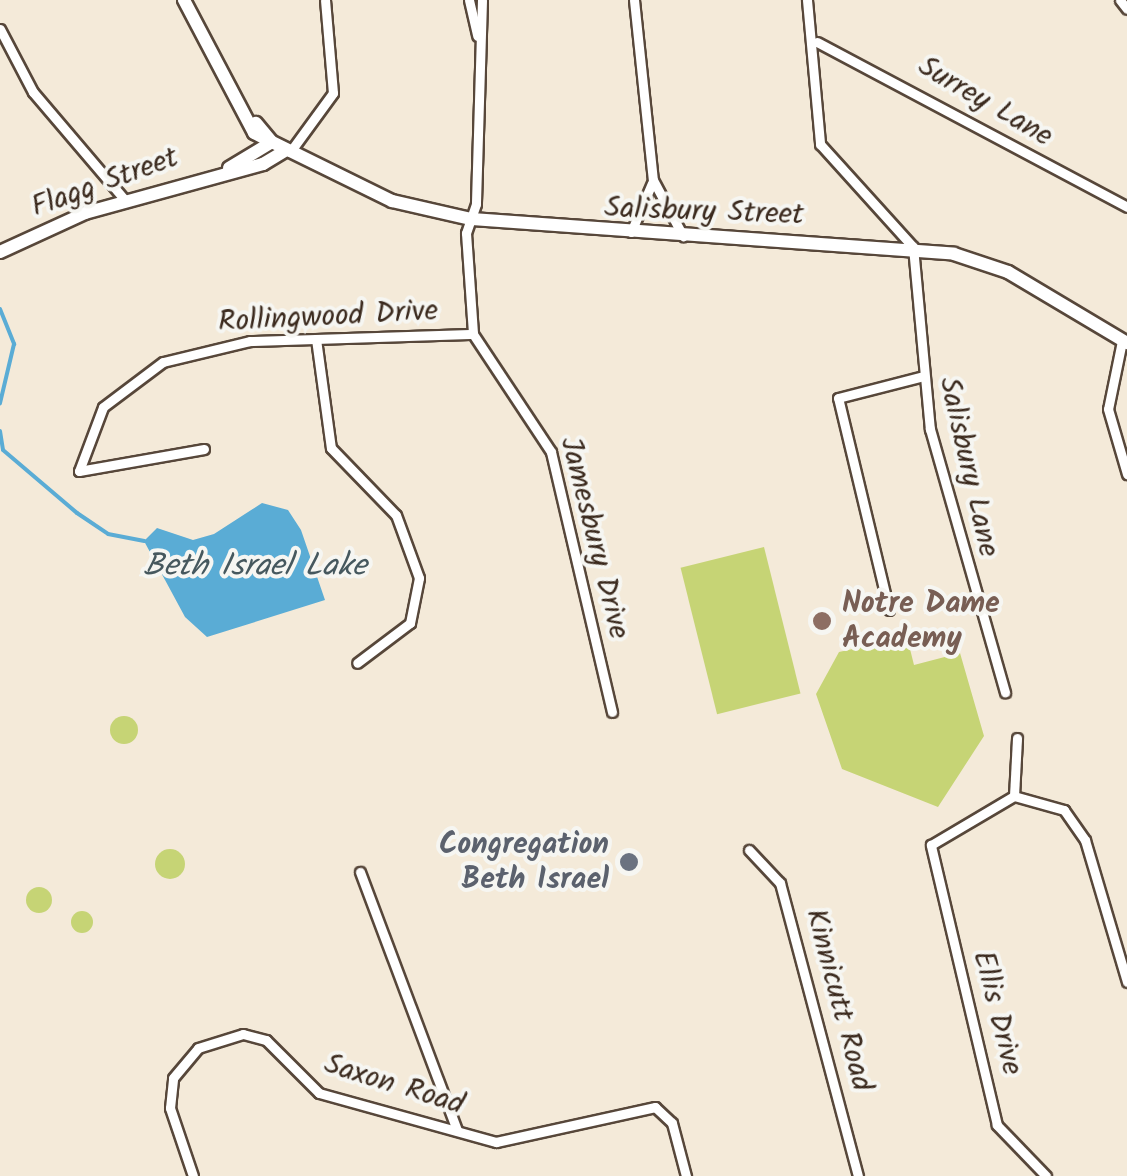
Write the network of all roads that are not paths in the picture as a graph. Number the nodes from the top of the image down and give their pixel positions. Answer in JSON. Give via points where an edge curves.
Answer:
{"nodes":[{"id":1,"x":184,"y":0,"type":"edge"},
{"id":2,"x":325,"y":0,"type":"edge"},
{"id":3,"x":469,"y":0,"type":"edge"},
{"id":4,"x":482,"y":0,"type":"edge"},
{"id":5,"x":634,"y":0,"type":"edge"},
{"id":6,"x":807,"y":0,"type":"edge"},
{"id":7,"x":1120,"y":0,"type":"edge"},
{"id":8,"x":1127,"y":9,"type":"edge"},
{"id":9,"x":0,"y":29,"type":"edge"},
{"id":10,"x":817,"y":42,"type":"junction"},
{"id":11,"x":480,"y":48,"type":"junction"},
{"id":12,"x":272,"y":142,"type":"junction"},
{"id":13,"x":288,"y":151,"type":"junction"},
{"id":14,"x":230,"y":168,"type":"junction"},
{"id":15,"x":652,"y":180,"type":"junction"},
{"id":16,"x":124,"y":199,"type":"junction"},
{"id":17,"x":1127,"y":207,"type":"edge"},
{"id":18,"x":471,"y":218,"type":"junction"},
{"id":19,"x":629,"y":234,"type":"junction"},
{"id":20,"x":683,"y":236,"type":"junction"},
{"id":21,"x":913,"y":248,"type":"junction"},
{"id":22,"x":0,"y":252,"type":"edge"},
{"id":23,"x":473,"y":334,"type":"junction"},
{"id":24,"x":316,"y":339,"type":"junction"},
{"id":25,"x":1124,"y":342,"type":"edge"},
{"id":26,"x":920,"y":377,"type":"junction"},
{"id":27,"x":204,"y":449,"type":"dead end"},
{"id":28,"x":1127,"y":474,"type":"edge"},
{"id":29,"x":888,"y":610,"type":"dead end"},
{"id":30,"x":357,"y":662,"type":"dead end"},
{"id":31,"x":1005,"y":693,"type":"dead end"},
{"id":32,"x":612,"y":712,"type":"dead end"},
{"id":33,"x":1017,"y":738,"type":"dead end"},
{"id":34,"x":1014,"y":796,"type":"junction"},
{"id":35,"x":749,"y":850,"type":"dead end"},
{"id":36,"x":360,"y":872,"type":"dead end"},
{"id":37,"x":1127,"y":982,"type":"edge"},
{"id":38,"x":456,"y":1130,"type":"junction"},
{"id":39,"x":193,"y":1176,"type":"edge"},
{"id":40,"x":686,"y":1176,"type":"edge"},
{"id":41,"x":858,"y":1176,"type":"edge"},
{"id":42,"x":1046,"y":1176,"type":"edge"}],
"edges":[{"from":1,"to":12,"type":"main road","name":"Salisbury Street","via":[[256,122],[254,133]]},
{"from":2,"to":13,"type":"street","via":[[332,93]]},
{"from":3,"to":11,"type":"street"},
{"from":4,"to":11,"type":"street"},
{"from":5,"to":15,"type":"street"},
{"from":6,"to":10,"type":"street"},
{"from":7,"to":8,"type":"street"},
{"from":9,"to":16,"type":"street","via":[[33,92]]},
{"from":10,"to":17,"type":"street","name":"Surrey Lane"},
{"from":10,"to":21,"type":"street","via":[[820,144]]},
{"from":11,"to":18,"type":"street"},
{"from":12,"to":13,"type":"main road","name":"Salisbury Street"},
{"from":12,"to":14,"type":"main road","name":"Flagg Street"},
{"from":13,"to":14,"type":"main road","name":"Flagg Street","via":[[263,164]]},
{"from":13,"to":18,"type":"main road","name":"Salisbury Street","via":[[392,201]]},
{"from":14,"to":16,"type":"main road","name":"Flagg Street"},
{"from":15,"to":19,"type":"street"},
{"from":15,"to":20,"type":"street"},
{"from":16,"to":22,"type":"main road","name":"Flagg Street"},
{"from":18,"to":19,"type":"main road","name":"Salisbury Street"},
{"from":18,"to":23,"type":"street"},
{"from":19,"to":20,"type":"main road","name":"Salisbury Street"},
{"from":20,"to":21,"type":"main road","name":"Salisbury Street"},
{"from":21,"to":25,"type":"main road","name":"Salisbury Street","via":[[1008,272]]},
{"from":21,"to":26,"type":"street","name":"Salisbury Lane"},
{"from":23,"to":24,"type":"street","name":"Rollingwood Drive"},
{"from":23,"to":32,"type":"street","name":"Jamesbury Drive","via":[[551,452]]},
{"from":24,"to":27,"type":"street","name":"Rollingwood Drive","via":[[216,346],[139,374],[90,427],[79,472]]},
{"from":24,"to":30,"type":"street","via":[[331,448],[396,516],[419,578],[410,622]]},
{"from":25,"to":28,"type":"street","via":[[1108,410]]},
{"from":26,"to":29,"type":"street","via":[[838,398]]},
{"from":26,"to":31,"type":"street","name":"Salisbury Lane"},
{"from":33,"to":34,"type":"street"},
{"from":34,"to":37,"type":"street","via":[[1055,804],[1078,826]]},
{"from":34,"to":42,"type":"street","name":"Ellis Drive","via":[[930,845],[998,1125]]},
{"from":35,"to":41,"type":"street","name":"Kinnicutt Road","via":[[780,883]]},
{"from":36,"to":38,"type":"street"},
{"from":38,"to":39,"type":"street","name":"Saxon Road","via":[[319,1092],[266,1040],[236,1034],[198,1048],[173,1078],[170,1108]]},
{"from":38,"to":40,"type":"street","name":"Saxon Road","via":[[516,1144],[655,1108],[672,1123]]}]}
